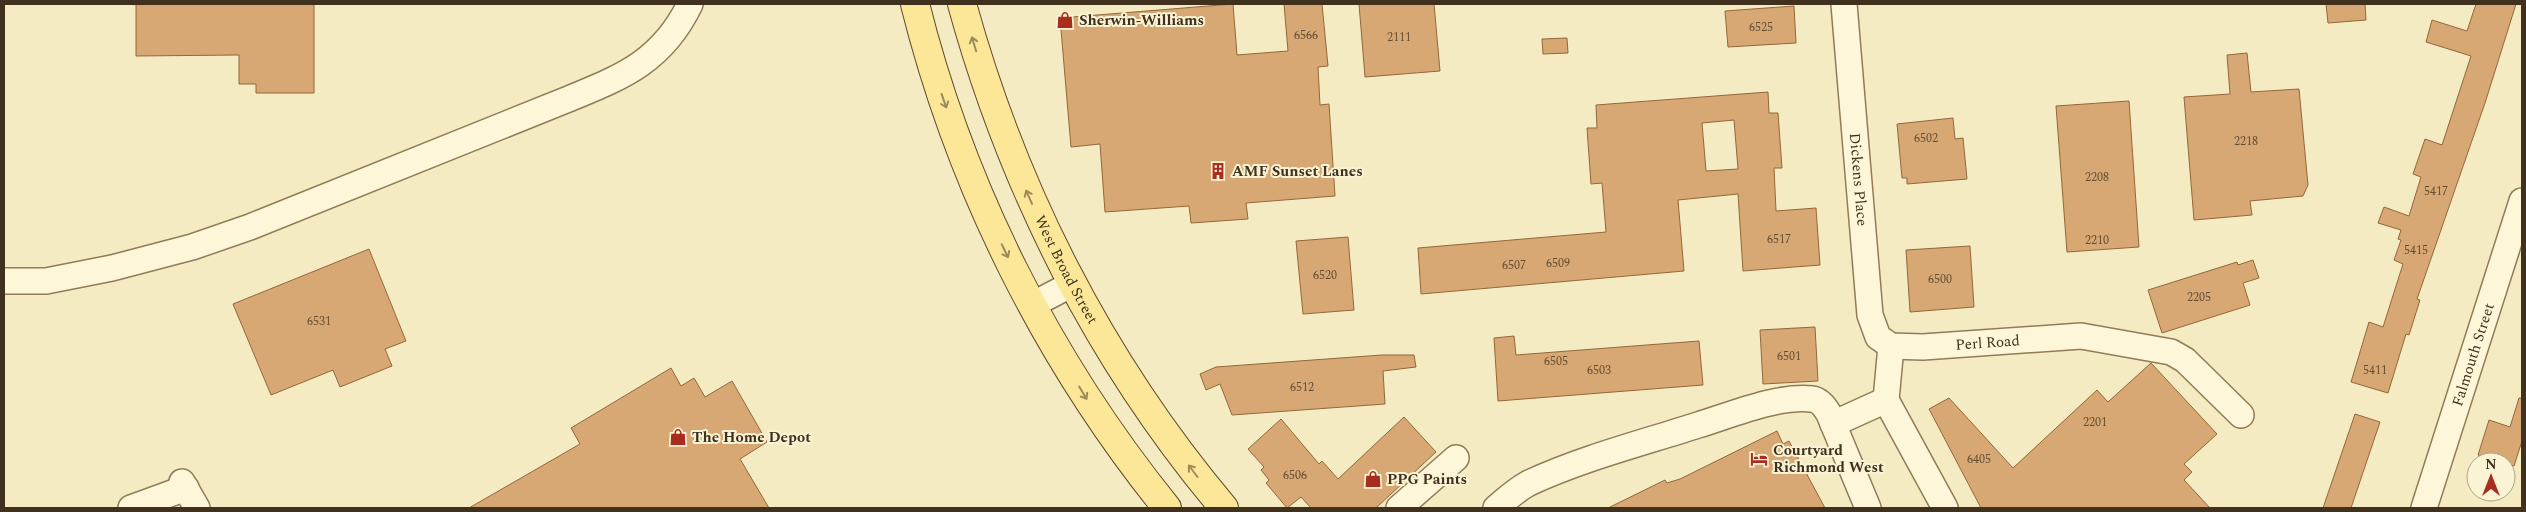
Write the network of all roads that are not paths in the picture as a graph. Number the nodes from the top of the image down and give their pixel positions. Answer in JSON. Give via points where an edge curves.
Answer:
{"nodes":[{"id":1,"x":690,"y":4,"type":"edge"},
{"id":2,"x":915,"y":4,"type":"edge"},
{"id":3,"x":962,"y":4,"type":"edge"},
{"id":4,"x":1844,"y":4,"type":"edge"},
{"id":5,"x":2522,"y":202,"type":"edge"},
{"id":6,"x":4,"y":281,"type":"edge"},
{"id":7,"x":1072,"y":284,"type":"junction"},
{"id":8,"x":1032,"y":305,"type":"junction"},
{"id":9,"x":1892,"y":346,"type":"junction"},
{"id":10,"x":1886,"y":400,"type":"junction"},
{"id":11,"x":2241,"y":415,"type":"dead end"},
{"id":12,"x":1833,"y":424,"type":"junction"},
{"id":13,"x":1456,"y":458,"type":"dead end"},
{"id":14,"x":188,"y":493,"type":"edge"},
{"id":15,"x":131,"y":508,"type":"edge"},
{"id":16,"x":1167,"y":508,"type":"edge"},
{"id":17,"x":1224,"y":508,"type":"edge"},
{"id":18,"x":1399,"y":508,"type":"edge"},
{"id":19,"x":1496,"y":508,"type":"edge"},
{"id":20,"x":1868,"y":508,"type":"edge"},
{"id":21,"x":1945,"y":508,"type":"edge"},
{"id":22,"x":2424,"y":508,"type":"edge"}],
"edges":[{"from":1,"to":6,"type":"street","via":[[667,41],[643,64],[606,84],[250,227],[192,247],[46,282]]},
{"from":2,"to":8,"type":"main road","one_way":true,"via":[[960,146],[986,211]]},
{"from":7,"to":3,"type":"main road","name":"West Broad Street","one_way":true,"via":[[1029,197],[1003,134]]},
{"from":4,"to":9,"type":"street","name":"Dickens Place","via":[[1870,315],[1878,338]]},
{"from":5,"to":22,"type":"street","name":"Falmouth Street"},
{"from":7,"to":8,"type":"street"},
{"from":17,"to":7,"type":"main road","name":"West Broad Street","one_way":true,"via":[[1153,416]]},
{"from":8,"to":16,"type":"main road","one_way":true,"via":[[1094,410]]},
{"from":9,"to":10,"type":"street"},
{"from":9,"to":11,"type":"street","name":"Perl Road","via":[[2081,336],[2171,352],[2185,360]]},
{"from":10,"to":12,"type":"street"},
{"from":10,"to":21,"type":"street"},
{"from":12,"to":19,"type":"street","via":[[1824,406],[1815,400],[1767,404],[1603,454],[1540,478],[1516,491]]},
{"from":12,"to":20,"type":"street"},
{"from":13,"to":18,"type":"street"},
{"from":14,"to":15,"type":"street"}]}
